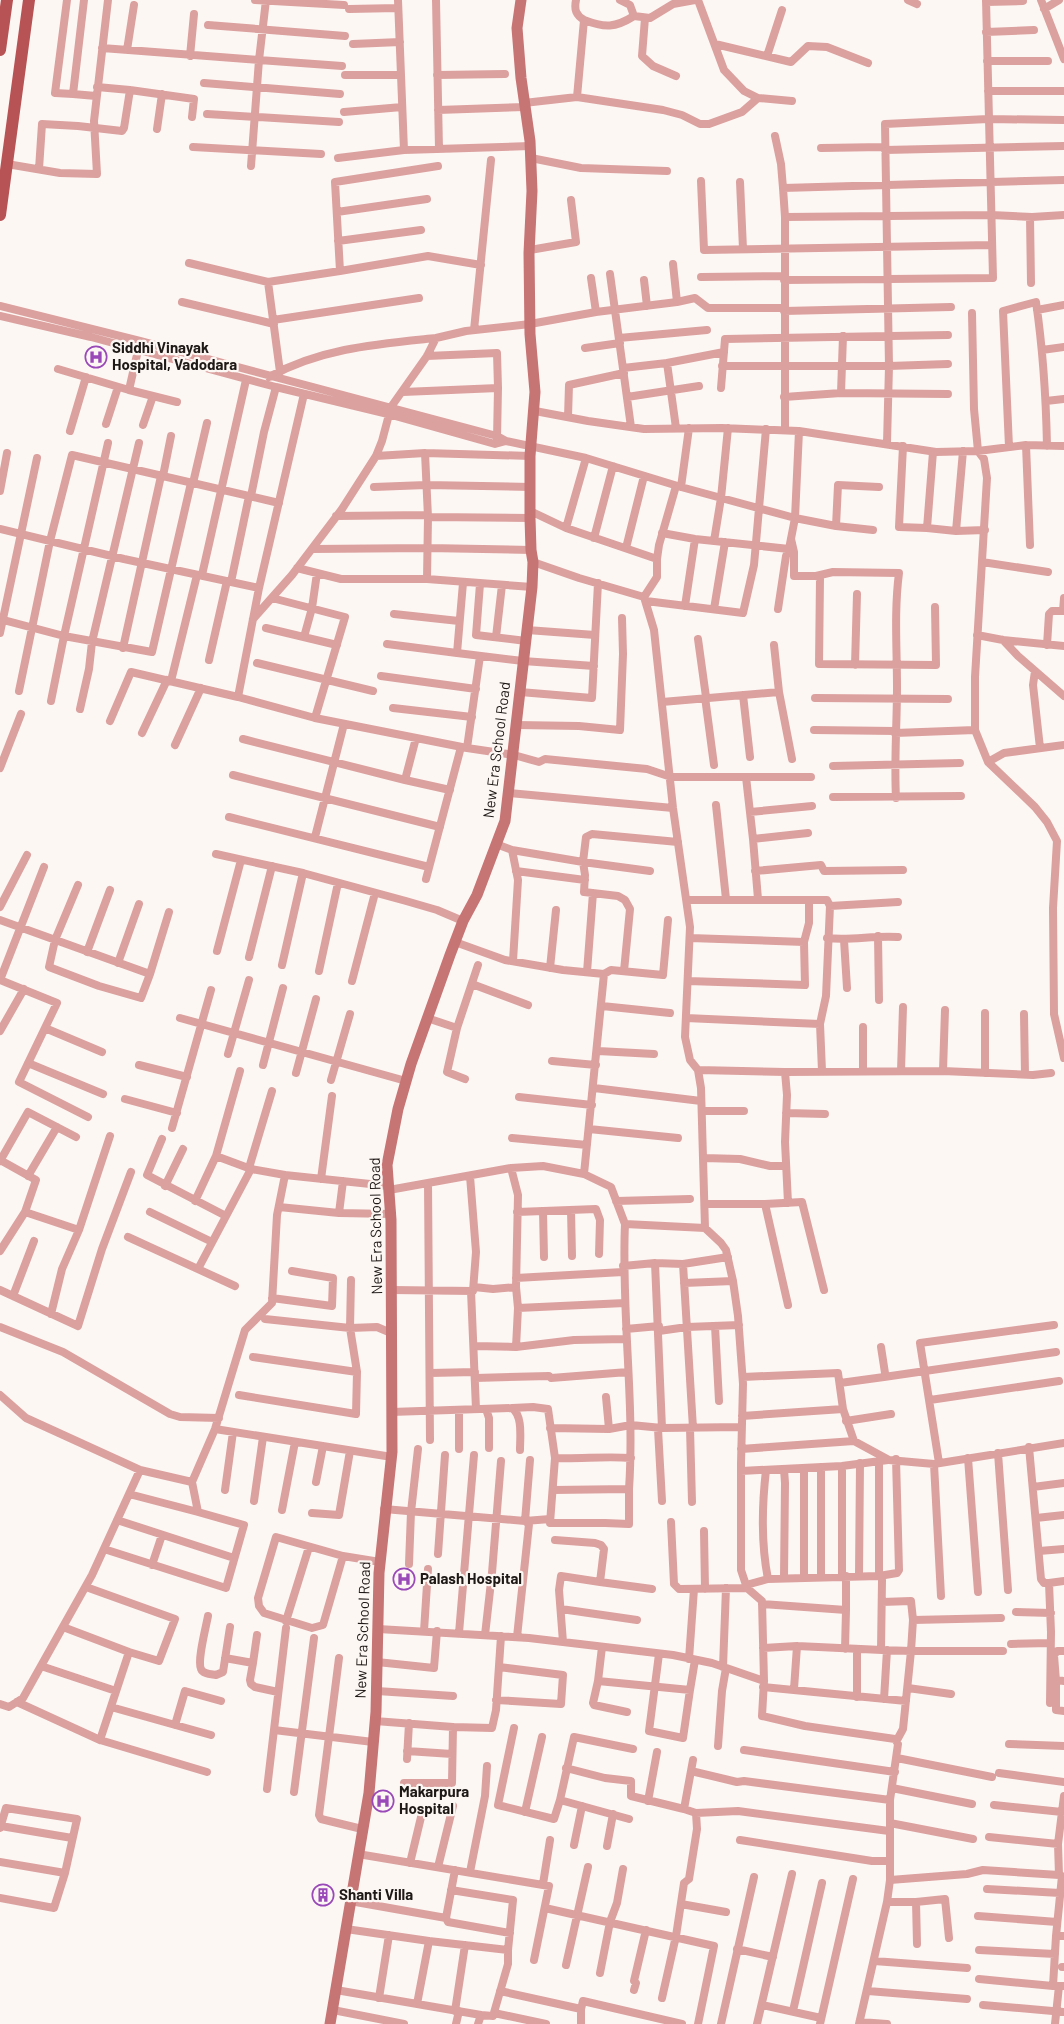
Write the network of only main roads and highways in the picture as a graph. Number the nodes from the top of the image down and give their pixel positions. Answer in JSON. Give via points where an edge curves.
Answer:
{"nodes":[{"id":1,"x":7,"y":0,"type":"edge"},
{"id":2,"x":29,"y":0,"type":"edge"},
{"id":3,"x":0,"y":50,"type":"edge"},
{"id":4,"x":0,"y":215,"type":"edge"}],
"edges":[{"from":1,"to":3,"type":"main road"},
{"from":2,"to":4,"type":"main road"}]}
